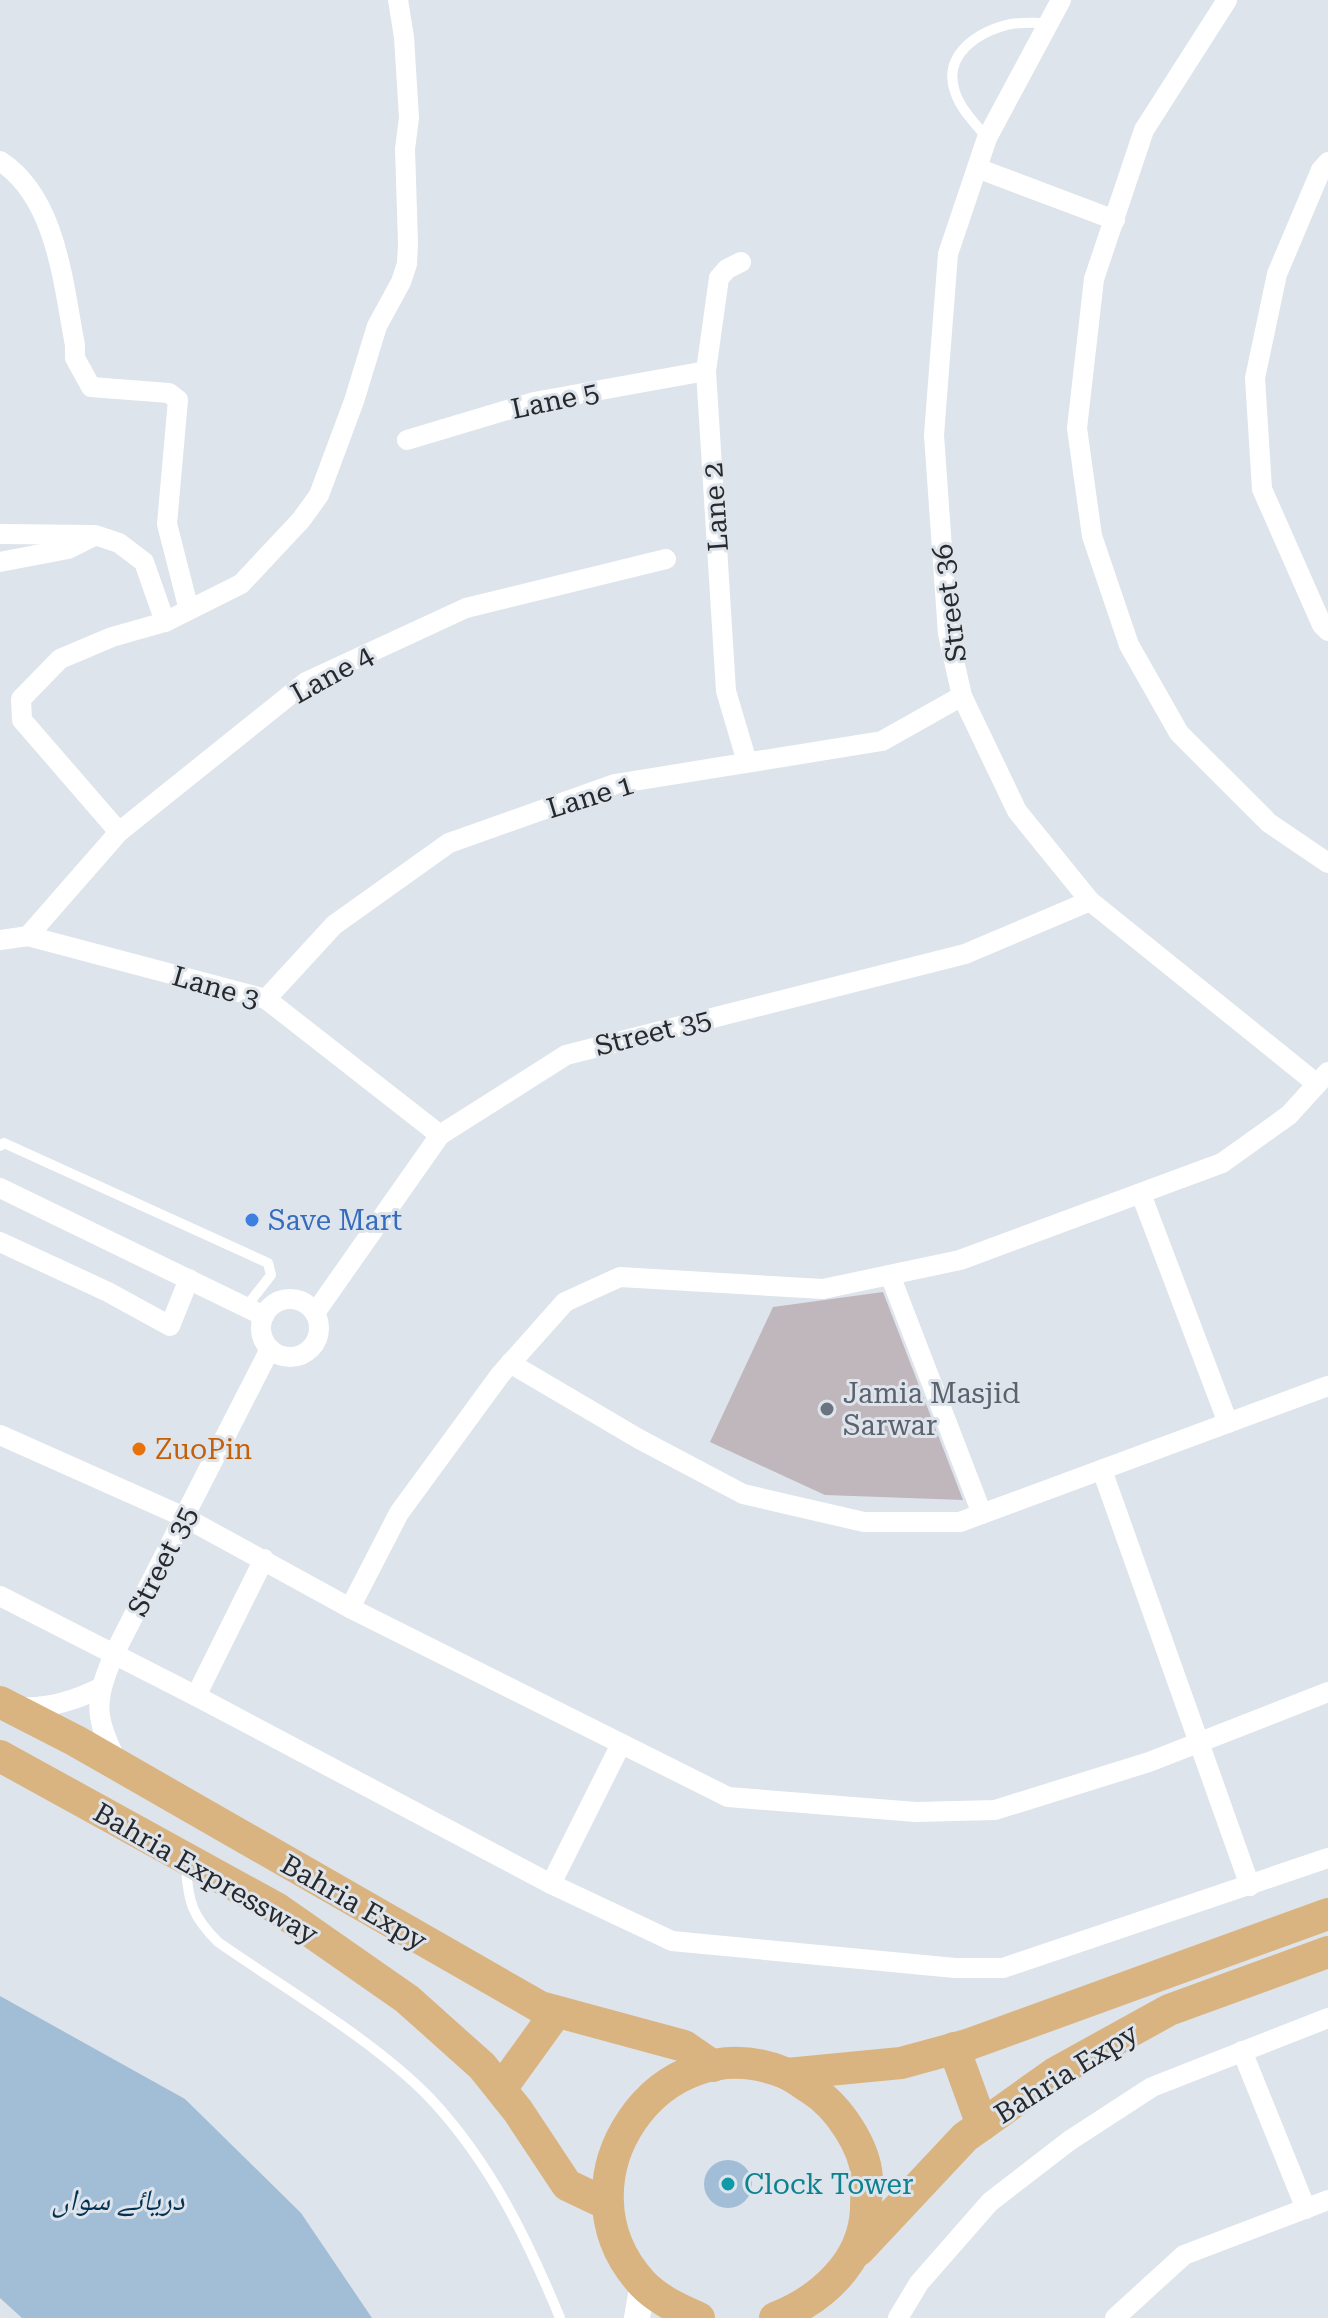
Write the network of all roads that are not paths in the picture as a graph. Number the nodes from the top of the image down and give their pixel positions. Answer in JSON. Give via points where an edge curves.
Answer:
{"nodes":[{"id":1,"x":398,"y":0,"type":"edge"},
{"id":2,"x":1061,"y":0,"type":"edge"},
{"id":3,"x":1227,"y":0,"type":"edge"},
{"id":4,"x":1049,"y":23,"type":"junction"},
{"id":5,"x":987,"y":138,"type":"junction"},
{"id":6,"x":0,"y":161,"type":"edge"},
{"id":7,"x":1328,"y":162,"type":"edge"},
{"id":8,"x":977,"y":168,"type":"junction"},
{"id":9,"x":1115,"y":220,"type":"junction"},
{"id":10,"x":741,"y":262,"type":"dead end"},
{"id":11,"x":706,"y":371,"type":"junction"},
{"id":12,"x":407,"y":440,"type":"dead end"},
{"id":13,"x":0,"y":534,"type":"edge"},
{"id":14,"x":95,"y":535,"type":"junction"},
{"id":15,"x":666,"y":559,"type":"dead end"},
{"id":16,"x":0,"y":562,"type":"edge"},
{"id":17,"x":189,"y":610,"type":"junction"},
{"id":18,"x":165,"y":622,"type":"junction"},
{"id":19,"x":1328,"y":631,"type":"edge"},
{"id":20,"x":962,"y":696,"type":"junction"},
{"id":21,"x":747,"y":762,"type":"junction"},
{"id":22,"x":119,"y":832,"type":"junction"},
{"id":23,"x":1328,"y":863,"type":"edge"},
{"id":24,"x":1090,"y":901,"type":"junction"},
{"id":25,"x":28,"y":936,"type":"junction"},
{"id":26,"x":0,"y":940,"type":"edge"},
{"id":27,"x":266,"y":999,"type":"junction"},
{"id":28,"x":1322,"y":1078,"type":"edge"},
{"id":29,"x":440,"y":1135,"type":"junction"},
{"id":30,"x":0,"y":1146,"type":"edge"},
{"id":31,"x":0,"y":1188,"type":"edge"},
{"id":32,"x":1141,"y":1194,"type":"junction"},
{"id":33,"x":0,"y":1242,"type":"edge"},
{"id":34,"x":890,"y":1275,"type":"junction"},
{"id":35,"x":189,"y":1279,"type":"junction"},
{"id":36,"x":255,"y":1312,"type":"junction"},
{"id":37,"x":315,"y":1313,"type":"junction"},
{"id":38,"x":270,"y":1349,"type":"junction"},
{"id":39,"x":510,"y":1363,"type":"junction"},
{"id":40,"x":1328,"y":1386,"type":"edge"},
{"id":41,"x":1228,"y":1423,"type":"junction"},
{"id":42,"x":0,"y":1435,"type":"edge"},
{"id":43,"x":1102,"y":1470,"type":"junction"},
{"id":44,"x":982,"y":1514,"type":"junction"},
{"id":45,"x":184,"y":1517,"type":"junction"},
{"id":46,"x":264,"y":1559,"type":"junction"},
{"id":47,"x":0,"y":1596,"type":"edge"},
{"id":48,"x":350,"y":1608,"type":"junction"},
{"id":49,"x":114,"y":1654,"type":"junction"},
{"id":50,"x":100,"y":1688,"type":"junction"},
{"id":51,"x":1328,"y":1692,"type":"edge"},
{"id":52,"x":196,"y":1696,"type":"junction"},
{"id":53,"x":4,"y":1704,"type":"edge"},
{"id":54,"x":1199,"y":1742,"type":"junction"},
{"id":55,"x":621,"y":1744,"type":"junction"},
{"id":56,"x":0,"y":1756,"type":"edge"},
{"id":57,"x":120,"y":1766,"type":"junction"},
{"id":58,"x":186,"y":1858,"type":"junction"},
{"id":59,"x":1328,"y":1858,"type":"edge"},
{"id":60,"x":551,"y":1884,"type":"junction"},
{"id":61,"x":1250,"y":1886,"type":"junction"},
{"id":62,"x":1328,"y":1914,"type":"edge"},
{"id":63,"x":1328,"y":1952,"type":"edge"},
{"id":64,"x":555,"y":2014,"type":"junction"},
{"id":65,"x":1328,"y":2018,"type":"edge"},
{"id":66,"x":954,"y":2048,"type":"junction"},
{"id":67,"x":1242,"y":2051,"type":"junction"},
{"id":68,"x":713,"y":2066,"type":"junction"},
{"id":69,"x":787,"y":2074,"type":"junction"},
{"id":70,"x":501,"y":2089,"type":"junction"},
{"id":71,"x":982,"y":2125,"type":"junction"},
{"id":72,"x":1328,"y":2200,"type":"edge"},
{"id":73,"x":607,"y":2204,"type":"junction"},
{"id":74,"x":1306,"y":2209,"type":"junction"},
{"id":75,"x":849,"y":2262,"type":"junction"},
{"id":76,"x":643,"y":2283,"type":"junction"},
{"id":77,"x":791,"y":2315,"type":"edge"},
{"id":78,"x":560,"y":2318,"type":"edge"},
{"id":79,"x":637,"y":2318,"type":"edge"},
{"id":80,"x":699,"y":2318,"type":"edge"},
{"id":81,"x":898,"y":2318,"type":"edge"},
{"id":82,"x":1115,"y":2318,"type":"edge"}],
"edges":[{"from":1,"to":17,"type":"street","via":[[409,118],[407,264],[401,282],[377,326],[319,495],[241,584]]},
{"from":2,"to":4,"type":"street","name":"Street 36"},
{"from":3,"to":9,"type":"street","via":[[1144,130]]},
{"from":4,"to":5,"type":"street","name":"Street 36"},
{"from":4,"to":5,"type":"lane","via":[[990,31],[967,43],[955,60],[953,89],[964,112]]},
{"from":5,"to":8,"type":"street","name":"Street 36"},
{"from":6,"to":17,"type":"street","via":[[12,168],[46,215],[75,358],[91,387],[169,393],[178,400],[167,524]]},
{"from":7,"to":19,"type":"street","via":[[1277,274],[1255,378],[1262,489]]},
{"from":8,"to":9,"type":"street"},
{"from":8,"to":20,"type":"street","name":"Street 36","via":[[948,254],[934,435],[948,634]]},
{"from":9,"to":23,"type":"street","via":[[1094,279],[1077,428],[1092,536],[1129,645],[1179,733],[1269,823]]},
{"from":10,"to":11,"type":"street","name":"Lane 2","via":[[719,278]]},
{"from":11,"to":12,"type":"street","name":"Lane 5","via":[[534,402]]},
{"from":11,"to":21,"type":"street","name":"Lane 2","via":[[726,691]]},
{"from":13,"to":14,"type":"street"},
{"from":14,"to":16,"type":"street","via":[[68,549]]},
{"from":14,"to":18,"type":"street","via":[[119,543],[144,562]]},
{"from":15,"to":22,"type":"street","name":"Lane 4","via":[[466,608],[306,682]]},
{"from":17,"to":18,"type":"street"},
{"from":18,"to":22,"type":"street","via":[[60,659],[21,699],[22,720]]},
{"from":20,"to":21,"type":"street","name":"Lane 1","via":[[882,741]]},
{"from":20,"to":24,"type":"street","name":"Street 36","via":[[1017,811]]},
{"from":21,"to":27,"type":"street","name":"Lane 1","via":[[615,784],[449,843],[334,925]]},
{"from":22,"to":25,"type":"street","name":"Lane 4"},
{"from":24,"to":28,"type":"street","name":"Street 36"},
{"from":24,"to":29,"type":"street","name":"Street 35","via":[[965,954],[566,1055]]},
{"from":25,"to":26,"type":"street","name":"Lane 3"},
{"from":25,"to":27,"type":"street","name":"Lane 3"},
{"from":27,"to":29,"type":"street","name":"Lane 3"},
{"from":28,"to":32,"type":"street","via":[[1289,1115],[1222,1163]]},
{"from":29,"to":37,"type":"street","name":"Street 35"},
{"from":30,"to":36,"type":"lane","via":[[4,1143],[268,1263],[271,1275]]},
{"from":31,"to":35,"type":"street"},
{"from":32,"to":34,"type":"street","via":[[960,1260]]},
{"from":32,"to":41,"type":"street"},
{"from":33,"to":35,"type":"street","via":[[170,1326]]},
{"from":34,"to":39,"type":"street","via":[[823,1289],[620,1277],[565,1302]]},
{"from":34,"to":44,"type":"street"},
{"from":35,"to":36,"type":"street"},
{"from":36,"to":37,"type":"street","via":[[286,1300],[300,1301]]},
{"from":36,"to":38,"type":"street"},
{"from":37,"to":38,"type":"street","via":[[319,1332],[311,1349],[287,1357]]},
{"from":38,"to":45,"type":"street","name":"Street 35"},
{"from":39,"to":44,"type":"street","via":[[743,1494],[864,1522],[960,1522]]},
{"from":39,"to":48,"type":"street","via":[[399,1513]]},
{"from":40,"to":41,"type":"street"},
{"from":41,"to":43,"type":"street"},
{"from":42,"to":45,"type":"street"},
{"from":43,"to":44,"type":"street"},
{"from":43,"to":54,"type":"street"},
{"from":45,"to":46,"type":"street"},
{"from":45,"to":49,"type":"street","name":"Street 35"},
{"from":46,"to":48,"type":"street"},
{"from":46,"to":52,"type":"street"},
{"from":47,"to":49,"type":"street"},
{"from":48,"to":55,"type":"street"},
{"from":49,"to":50,"type":"street","name":"Street 35"},
{"from":49,"to":52,"type":"street"},
{"from":50,"to":53,"type":"street","via":[[50,1706]]},
{"from":50,"to":57,"type":"street","via":[[102,1731]]},
{"from":51,"to":54,"type":"street"},
{"from":52,"to":60,"type":"street"},
{"from":53,"to":57,"type":"main road","name":"Bahria Expy"},
{"from":54,"to":55,"type":"street","via":[[995,1810],[916,1812],[728,1797]]},
{"from":54,"to":61,"type":"street"},
{"from":55,"to":60,"type":"street"},
{"from":56,"to":58,"type":"main road","name":"Bahria Expressway"},
{"from":57,"to":64,"type":"main road","name":"Bahria Expy"},
{"from":58,"to":70,"type":"main road","name":"Bahria Expressway","via":[[278,1909],[407,1999]]},
{"from":58,"to":78,"type":"lane","via":[[188,1895],[198,1922],[218,1942],[373,2049],[439,2110],[511,2208]]},
{"from":59,"to":61,"type":"street"},
{"from":60,"to":61,"type":"street","via":[[672,1941],[955,1968],[1003,1968]]},
{"from":62,"to":66,"type":"main road","name":"Bahria Expy"},
{"from":63,"to":71,"type":"main road","name":"Bahria Expy","via":[[1169,2010],[1055,2073]]},
{"from":64,"to":68,"type":"main road","name":"Bahria Expy","via":[[684,2046]]},
{"from":64,"to":70,"type":"main road"},
{"from":65,"to":67,"type":"street"},
{"from":66,"to":69,"type":"main road","name":"Bahria Expy","via":[[901,2063]]},
{"from":66,"to":71,"type":"main road"},
{"from":67,"to":74,"type":"street"},
{"from":67,"to":81,"type":"street","via":[[1152,2087],[990,2202],[919,2283]]},
{"from":68,"to":69,"type":"main road","via":[[738,2064]]},
{"from":68,"to":73,"type":"main road","via":[[677,2079],[646,2101],[623,2131],[610,2166]]},
{"from":69,"to":75,"type":"main road","via":[[825,2098],[853,2133],[867,2175],[865,2220]]},
{"from":70,"to":73,"type":"main road","via":[[567,2185]]},
{"from":71,"to":75,"type":"main road","name":"Bahria Expy"},
{"from":72,"to":74,"type":"street"},
{"from":73,"to":76,"type":"main road","via":[[618,2247]]},
{"from":74,"to":82,"type":"street","via":[[1184,2255]]},
{"from":75,"to":77,"type":"main road","name":"Bahria Expy","via":[[827,2289]]},
{"from":76,"to":79,"type":"street"},
{"from":76,"to":80,"type":"main road","via":[[669,2305]]}]}
